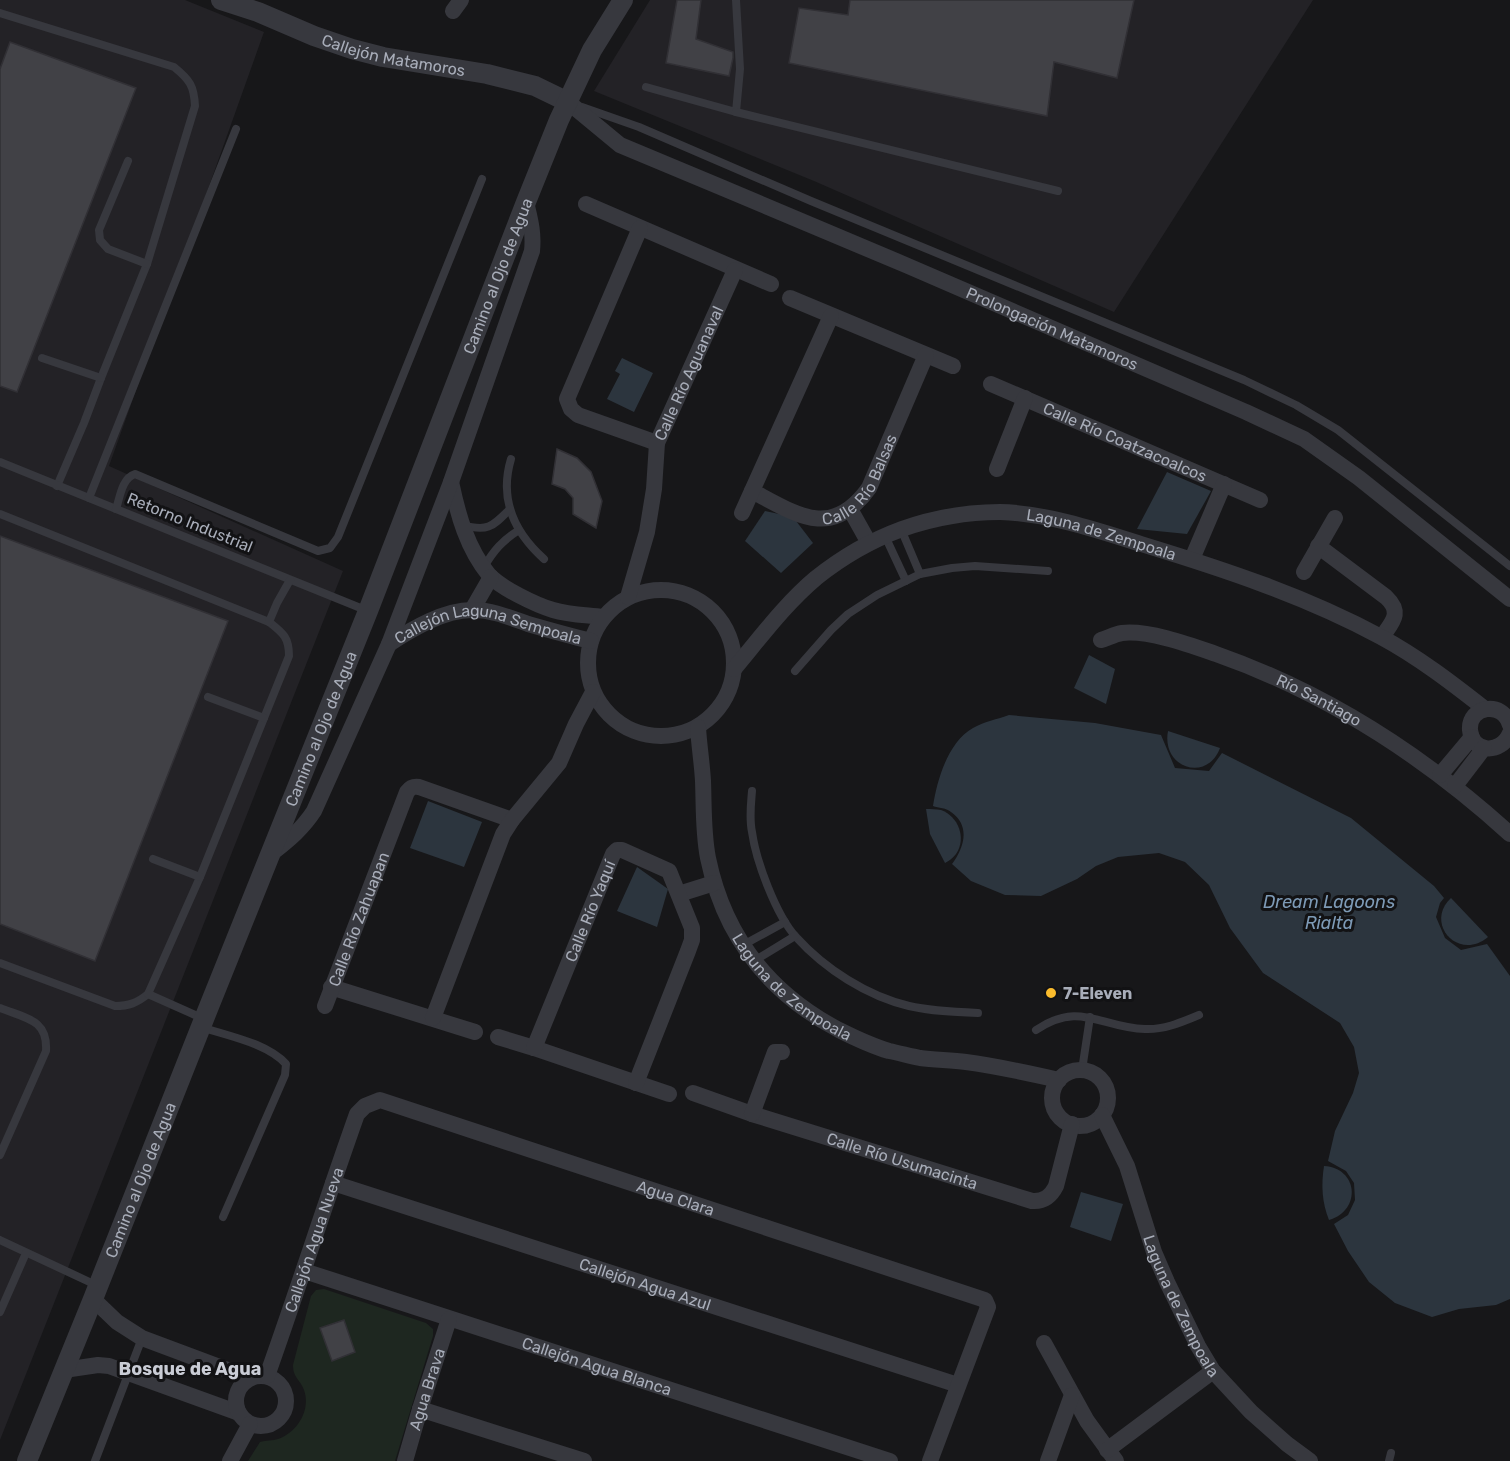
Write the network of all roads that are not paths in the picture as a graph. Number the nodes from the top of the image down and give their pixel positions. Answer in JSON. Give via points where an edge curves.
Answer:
{"nodes":[{"id":1,"x":221,"y":0,"type":"edge"},
{"id":2,"x":623,"y":0,"type":"edge"},
{"id":3,"x":736,"y":0,"type":"edge"},
{"id":4,"x":0,"y":13,"type":"edge"},
{"id":5,"x":646,"y":87,"type":"dead end"},
{"id":6,"x":568,"y":102,"type":"junction"},
{"id":7,"x":736,"y":112,"type":"junction"},
{"id":8,"x":236,"y":129,"type":"dead end"},
{"id":9,"x":128,"y":161,"type":"dead end"},
{"id":10,"x":482,"y":179,"type":"dead end"},
{"id":11,"x":1058,"y":191,"type":"dead end"},
{"id":12,"x":526,"y":202,"type":"junction"},
{"id":13,"x":586,"y":204,"type":"dead end"},
{"id":14,"x":640,"y":228,"type":"junction"},
{"id":15,"x":147,"y":264,"type":"junction"},
{"id":16,"x":735,"y":270,"type":"junction"},
{"id":17,"x":771,"y":284,"type":"dead end"},
{"id":18,"x":790,"y":298,"type":"dead end"},
{"id":19,"x":831,"y":316,"type":"junction"},
{"id":20,"x":926,"y":356,"type":"junction"},
{"id":21,"x":42,"y":358,"type":"dead end"},
{"id":22,"x":953,"y":366,"type":"dead end"},
{"id":23,"x":100,"y":378,"type":"junction"},
{"id":24,"x":991,"y":384,"type":"dead end"},
{"id":25,"x":1025,"y":398,"type":"junction"},
{"id":26,"x":657,"y":443,"type":"junction"},
{"id":27,"x":511,"y":459,"type":"dead end"},
{"id":28,"x":0,"y":462,"type":"edge"},
{"id":29,"x":997,"y":469,"type":"dead end"},
{"id":30,"x":451,"y":482,"type":"junction"},
{"id":31,"x":1224,"y":484,"type":"junction"},
{"id":32,"x":57,"y":486,"type":"junction"},
{"id":33,"x":752,"y":491,"type":"junction"},
{"id":34,"x":89,"y":498,"type":"junction"},
{"id":35,"x":1260,"y":500,"type":"dead end"},
{"id":36,"x":116,"y":509,"type":"junction"},
{"id":37,"x":510,"y":509,"type":"junction"},
{"id":38,"x":850,"y":509,"type":"junction"},
{"id":39,"x":742,"y":513,"type":"dead end"},
{"id":40,"x":0,"y":514,"type":"edge"},
{"id":41,"x":1335,"y":518,"type":"dead end"},
{"id":42,"x":462,"y":525,"type":"junction"},
{"id":43,"x":901,"y":529,"type":"junction"},
{"id":44,"x":519,"y":530,"type":"junction"},
{"id":45,"x":885,"y":536,"type":"junction"},
{"id":46,"x":869,"y":543,"type":"junction"},
{"id":47,"x":1318,"y":546,"type":"junction"},
{"id":48,"x":1191,"y":559,"type":"junction"},
{"id":49,"x":544,"y":560,"type":"dead end"},
{"id":50,"x":1510,"y":566,"type":"edge"},
{"id":51,"x":1048,"y":571,"type":"dead end"},
{"id":52,"x":487,"y":572,"type":"junction"},
{"id":53,"x":1304,"y":572,"type":"dead end"},
{"id":54,"x":920,"y":574,"type":"junction"},
{"id":55,"x":290,"y":580,"type":"junction"},
{"id":56,"x":906,"y":581,"type":"junction"},
{"id":57,"x":628,"y":597,"type":"junction"},
{"id":58,"x":1510,"y":599,"type":"edge"},
{"id":59,"x":472,"y":610,"type":"junction"},
{"id":60,"x":368,"y":611,"type":"junction"},
{"id":61,"x":603,"y":617,"type":"junction"},
{"id":62,"x":269,"y":622,"type":"junction"},
{"id":63,"x":1382,"y":638,"type":"junction"},
{"id":64,"x":1101,"y":640,"type":"dead end"},
{"id":65,"x":591,"y":641,"type":"junction"},
{"id":66,"x":389,"y":644,"type":"junction"},
{"id":67,"x":734,"y":669,"type":"junction"},
{"id":68,"x":795,"y":671,"type":"dead end"},
{"id":69,"x":593,"y":692,"type":"junction"},
{"id":70,"x":208,"y":697,"type":"dead end"},
{"id":71,"x":1485,"y":709,"type":"junction"},
{"id":72,"x":264,"y":718,"type":"junction"},
{"id":73,"x":1510,"y":725,"type":"edge"},
{"id":74,"x":698,"y":727,"type":"junction"},
{"id":75,"x":1510,"y":734,"type":"edge"},
{"id":76,"x":1478,"y":743,"type":"junction"},
{"id":77,"x":1440,"y":775,"type":"junction"},
{"id":78,"x":1455,"y":786,"type":"junction"},
{"id":79,"x":752,"y":791,"type":"dead end"},
{"id":80,"x":512,"y":820,"type":"junction"},
{"id":81,"x":1510,"y":834,"type":"edge"},
{"id":82,"x":272,"y":852,"type":"junction"},
{"id":83,"x":153,"y":859,"type":"dead end"},
{"id":84,"x":200,"y":877,"type":"junction"},
{"id":85,"x":714,"y":883,"type":"junction"},
{"id":86,"x":679,"y":894,"type":"junction"},
{"id":87,"x":785,"y":922,"type":"junction"},
{"id":88,"x":795,"y":936,"type":"junction"},
{"id":89,"x":743,"y":945,"type":"junction"},
{"id":90,"x":754,"y":961,"type":"junction"},
{"id":91,"x":0,"y":963,"type":"edge"},
{"id":92,"x":332,"y":987,"type":"junction"},
{"id":93,"x":148,"y":994,"type":"junction"},
{"id":94,"x":324,"y":1006,"type":"dead end"},
{"id":95,"x":0,"y":1008,"type":"edge"},
{"id":96,"x":978,"y":1013,"type":"dead end"},
{"id":97,"x":1199,"y":1015,"type":"dead end"},
{"id":98,"x":1090,"y":1017,"type":"junction"},
{"id":99,"x":433,"y":1018,"type":"junction"},
{"id":100,"x":202,"y":1023,"type":"junction"},
{"id":101,"x":1036,"y":1030,"type":"dead end"},
{"id":102,"x":475,"y":1032,"type":"dead end"},
{"id":103,"x":498,"y":1037,"type":"dead end"},
{"id":104,"x":534,"y":1048,"type":"junction"},
{"id":105,"x":782,"y":1052,"type":"dead end"},
{"id":106,"x":1082,"y":1070,"type":"junction"},
{"id":107,"x":1059,"y":1080,"type":"junction"},
{"id":108,"x":636,"y":1083,"type":"junction"},
{"id":109,"x":693,"y":1093,"type":"dead end"},
{"id":110,"x":669,"y":1094,"type":"dead end"},
{"id":111,"x":365,"y":1106,"type":"joint"},
{"id":112,"x":752,"y":1114,"type":"junction"},
{"id":113,"x":1102,"y":1115,"type":"junction"},
{"id":114,"x":1071,"y":1124,"type":"junction"},
{"id":115,"x":0,"y":1155,"type":"edge"},
{"id":116,"x":333,"y":1183,"type":"junction"},
{"id":117,"x":223,"y":1217,"type":"dead end"},
{"id":118,"x":0,"y":1240,"type":"edge"},
{"id":119,"x":26,"y":1253,"type":"junction"},
{"id":120,"x":304,"y":1271,"type":"junction"},
{"id":121,"x":96,"y":1293,"type":"junction"},
{"id":122,"x":0,"y":1312,"type":"edge"},
{"id":123,"x":449,"y":1319,"type":"junction"},
{"id":124,"x":142,"y":1338,"type":"junction"},
{"id":125,"x":1044,"y":1343,"type":"dead end"},
{"id":126,"x":64,"y":1370,"type":"junction"},
{"id":127,"x":1213,"y":1371,"type":"junction"},
{"id":128,"x":129,"y":1373,"type":"junction"},
{"id":129,"x":267,"y":1376,"type":"junction"},
{"id":130,"x":249,"y":1378,"type":"junction"},
{"id":131,"x":958,"y":1385,"type":"junction"},
{"id":132,"x":1072,"y":1395,"type":"junction"},
{"id":133,"x":420,"y":1409,"type":"junction"},
{"id":134,"x":244,"y":1418,"type":"junction"},
{"id":135,"x":1111,"y":1455,"type":"edge"},
{"id":136,"x":27,"y":1461,"type":"edge"},
{"id":137,"x":95,"y":1461,"type":"edge"},
{"id":138,"x":230,"y":1461,"type":"edge"},
{"id":139,"x":405,"y":1461,"type":"edge"},
{"id":140,"x":584,"y":1461,"type":"edge"},
{"id":141,"x":890,"y":1461,"type":"edge"},
{"id":142,"x":930,"y":1461,"type":"edge"},
{"id":143,"x":1048,"y":1461,"type":"edge"},
{"id":144,"x":1310,"y":1461,"type":"edge"}],
"edges":[{"from":1,"to":6,"type":"street","name":"Callejón Matamoros","via":[[352,49],[535,86]]},
{"from":2,"to":6,"type":"street","name":"Camino al Ojo de Agua","via":[[592,50]]},
{"from":3,"to":7,"type":"lane","via":[[740,69]]},
{"from":4,"to":15,"type":"lane","via":[[174,67],[186,77],[194,92],[195,106]]},
{"from":5,"to":7,"type":"lane"},
{"from":6,"to":12,"type":"street","name":"Camino al Ojo de Agua"},
{"from":6,"to":50,"type":"lane","via":[[639,127],[1296,405],[1338,430]]},
{"from":6,"to":58,"type":"street","name":"Prolongación Matamoros","via":[[620,145],[1304,440],[1359,478]]},
{"from":7,"to":11,"type":"lane"},
{"from":8,"to":34,"type":"lane"},
{"from":9,"to":15,"type":"lane","via":[[99,230],[100,240],[108,249]]},
{"from":10,"to":36,"type":"lane","via":[[338,537],[330,548],[318,551],[135,474],[126,480]]},
{"from":12,"to":30,"type":"street","via":[[532,225],[532,250]]},
{"from":12,"to":60,"type":"street","name":"Camino al Ojo de Agua"},
{"from":13,"to":14,"type":"street"},
{"from":14,"to":16,"type":"street"},
{"from":14,"to":26,"type":"street","name":"Calle Río Aguanaval","via":[[567,399],[578,415]]},
{"from":15,"to":23,"type":"lane"},
{"from":16,"to":17,"type":"street"},
{"from":16,"to":26,"type":"street","name":"Calle Río Aguanaval"},
{"from":18,"to":19,"type":"street"},
{"from":19,"to":20,"type":"street"},
{"from":19,"to":33,"type":"street"},
{"from":20,"to":22,"type":"street"},
{"from":20,"to":38,"type":"street","name":"Calle Río Balsas","via":[[869,488]]},
{"from":21,"to":23,"type":"lane"},
{"from":23,"to":32,"type":"lane"},
{"from":24,"to":25,"type":"street","name":"Calle Río Coatzacoalcos"},
{"from":25,"to":29,"type":"street","name":"Calle Río Coatzacoalcos"},
{"from":25,"to":31,"type":"street","name":"Calle Río Coatzacoalcos"},
{"from":26,"to":57,"type":"street","via":[[647,531]]},
{"from":27,"to":37,"type":"lane","via":[[506,484]]},
{"from":28,"to":32,"type":"lane","name":"Retorno Industrial"},
{"from":30,"to":42,"type":"street","name":"Callejón Laguna Sempoala"},
{"from":30,"to":66,"type":"street"},
{"from":31,"to":35,"type":"street","name":"Calle Río Coatzacoalcos"},
{"from":31,"to":48,"type":"street","name":"Calle Río Coatzacoalcos"},
{"from":32,"to":34,"type":"lane","name":"Retorno Industrial"},
{"from":33,"to":38,"type":"street","name":"Calle Río Balsas","via":[[806,517],[823,520]]},
{"from":33,"to":39,"type":"street"},
{"from":34,"to":36,"type":"lane","name":"Retorno Industrial"},
{"from":36,"to":55,"type":"lane","name":"Retorno Industrial"},
{"from":37,"to":42,"type":"lane","via":[[486,527]]},
{"from":37,"to":44,"type":"lane"},
{"from":38,"to":46,"type":"street"},
{"from":40,"to":62,"type":"lane"},
{"from":41,"to":47,"type":"street"},
{"from":42,"to":52,"type":"street","name":"Callejón Laguna Sempoala"},
{"from":43,"to":45,"type":"street","name":"Laguna de Zempoala"},
{"from":43,"to":48,"type":"street","name":"Laguna de Zempoala","via":[[933,519],[1000,512],[1094,529]]},
{"from":43,"to":54,"type":"lane"},
{"from":44,"to":49,"type":"lane"},
{"from":44,"to":52,"type":"lane","via":[[499,544]]},
{"from":45,"to":46,"type":"street","name":"Laguna de Zempoala"},
{"from":45,"to":56,"type":"lane"},
{"from":46,"to":67,"type":"street","name":"Laguna de Zempoala","via":[[816,578]]},
{"from":47,"to":53,"type":"street"},
{"from":47,"to":63,"type":"street","via":[[1393,604],[1394,620]]},
{"from":48,"to":63,"type":"street","name":"Laguna de Zempoala","via":[[1275,588]]},
{"from":51,"to":54,"type":"lane","via":[[975,566]]},
{"from":52,"to":59,"type":"street"},
{"from":52,"to":61,"type":"street","name":"Callejón Laguna Sempoala","via":[[517,595],[541,606]]},
{"from":54,"to":56,"type":"lane"},
{"from":55,"to":60,"type":"lane","name":"Retorno Industrial"},
{"from":55,"to":62,"type":"lane"},
{"from":56,"to":68,"type":"lane","via":[[848,614]]},
{"from":57,"to":61,"type":"street"},
{"from":57,"to":67,"type":"street","via":[[649,590],[671,590],[692,596],[711,609],[725,626],[733,647]]},
{"from":59,"to":65,"type":"street","name":"Callejón Laguna Sempoala"},
{"from":59,"to":66,"type":"street","name":"Callejón Laguna Sempoala","via":[[427,622]]},
{"from":60,"to":82,"type":"street","name":"Camino al Ojo de Agua"},
{"from":61,"to":65,"type":"street"},
{"from":62,"to":72,"type":"lane","via":[[286,637],[289,656]]},
{"from":63,"to":71,"type":"street","name":"Laguna de Zempoala","via":[[1440,674]]},
{"from":64,"to":77,"type":"street","name":"Río Santiago","via":[[1131,633],[1162,637],[1248,665],[1348,714]]},
{"from":65,"to":69,"type":"street","via":[[588,667]]},
{"from":66,"to":82,"type":"street","via":[[315,811],[292,838]]},
{"from":67,"to":74,"type":"street","via":[[729,692],[716,712]]},
{"from":69,"to":74,"type":"street","via":[[607,713],[642,734],[675,736]]},
{"from":69,"to":80,"type":"street","via":[[559,762]]},
{"from":70,"to":72,"type":"lane"},
{"from":71,"to":73,"type":"street","name":"Laguna de Zempoala","via":[[1499,710]]},
{"from":71,"to":76,"type":"street","via":[[1471,723],[1470,730]]},
{"from":72,"to":84,"type":"lane"},
{"from":74,"to":85,"type":"street","name":"Laguna de Zempoala","via":[[704,828]]},
{"from":75,"to":76,"type":"street","via":[[1503,745],[1491,749]]},
{"from":76,"to":77,"type":"street"},
{"from":76,"to":78,"type":"street"},
{"from":77,"to":78,"type":"street","name":"Río Santiago"},
{"from":78,"to":81,"type":"street","name":"Río Santiago"},
{"from":79,"to":87,"type":"lane","via":[[750,813],[758,861]]},
{"from":80,"to":92,"type":"street","name":"Calle Río Zahuapan","via":[[419,787],[406,792]]},
{"from":80,"to":99,"type":"street","via":[[503,834]]},
{"from":82,"to":100,"type":"street","name":"Camino al Ojo de Agua"},
{"from":83,"to":84,"type":"lane"},
{"from":84,"to":93,"type":"lane"},
{"from":85,"to":86,"type":"street"},
{"from":85,"to":89,"type":"street","name":"Laguna de Zempoala"},
{"from":86,"to":104,"type":"street","name":"Calle Río Yaquí","via":[[669,871],[622,850],[615,852]]},
{"from":86,"to":108,"type":"street","name":"Calle Río Yaquí","via":[[692,928],[692,940]]},
{"from":87,"to":88,"type":"lane"},
{"from":87,"to":89,"type":"lane"},
{"from":88,"to":90,"type":"lane"},
{"from":88,"to":96,"type":"lane","via":[[817,958],[866,990],[908,1006]]},
{"from":89,"to":90,"type":"street","name":"Laguna de Zempoala"},
{"from":90,"to":107,"type":"street","name":"Laguna de Zempoala","via":[[795,1002],[856,1039],[919,1058],[983,1064]]},
{"from":91,"to":93,"type":"lane","via":[[115,1006],[127,1006]]},
{"from":92,"to":94,"type":"street"},
{"from":92,"to":99,"type":"street","name":"Calle Río Zahuapan"},
{"from":93,"to":100,"type":"lane"},
{"from":95,"to":115,"type":"lane","via":[[34,1021],[47,1040],[46,1051]]},
{"from":97,"to":98,"type":"lane","via":[[1153,1029],[1130,1028]]},
{"from":98,"to":101,"type":"lane","via":[[1072,1015]]},
{"from":98,"to":106,"type":"lane"},
{"from":99,"to":102,"type":"street","name":"Calle Río Zahuapan"},
{"from":100,"to":117,"type":"lane","via":[[278,1056],[286,1064],[285,1075]]},
{"from":100,"to":121,"type":"street","name":"Camino al Ojo de Agua"},
{"from":103,"to":104,"type":"street"},
{"from":104,"to":108,"type":"street"},
{"from":105,"to":112,"type":"street","via":[[775,1052]]},
{"from":106,"to":107,"type":"street"},
{"from":106,"to":113,"type":"street","via":[[1104,1083],[1108,1100]]},
{"from":107,"to":114,"type":"street","via":[[1055,1086],[1055,1109]]},
{"from":108,"to":110,"type":"street"},
{"from":109,"to":112,"type":"street"},
{"from":111,"to":116,"type":"street","name":"Callejón Agua Nueva","via":[[357,1114]]},
{"from":111,"to":131,"type":"street","name":"Agua Clara","via":[[380,1100],[982,1298],[988,1307]]},
{"from":112,"to":114,"type":"street","name":"Calle Río Usumacinta","via":[[1036,1202],[1048,1197],[1056,1186]]},
{"from":113,"to":114,"type":"street","via":[[1088,1124]]},
{"from":113,"to":127,"type":"street","name":"Laguna de Zempoala","via":[[1127,1166],[1167,1282]]},
{"from":116,"to":120,"type":"street","name":"Callejón Agua Nueva"},
{"from":116,"to":131,"type":"street","name":"Callejón Agua Azul"},
{"from":118,"to":119,"type":"lane"},
{"from":119,"to":121,"type":"lane"},
{"from":119,"to":122,"type":"lane"},
{"from":120,"to":123,"type":"street","name":"Callejón Agua Blanca"},
{"from":120,"to":129,"type":"street","name":"Callejón Agua Nueva"},
{"from":121,"to":124,"type":"street","via":[[117,1322]]},
{"from":121,"to":126,"type":"street","name":"Camino al Ojo de Agua"},
{"from":123,"to":133,"type":"street","name":"Agua Brava"},
{"from":123,"to":141,"type":"street","name":"Callejón Agua Blanca"},
{"from":124,"to":128,"type":"lane"},
{"from":124,"to":130,"type":"street"},
{"from":125,"to":132,"type":"street"},
{"from":126,"to":128,"type":"street","via":[[98,1365]]},
{"from":126,"to":136,"type":"street","name":"Camino al Ojo de Agua"},
{"from":127,"to":135,"type":"street"},
{"from":127,"to":144,"type":"street","name":"Laguna de Zempoala","via":[[1251,1412]]},
{"from":128,"to":134,"type":"street"},
{"from":128,"to":137,"type":"lane"},
{"from":129,"to":130,"type":"street"},
{"from":129,"to":134,"type":"street","via":[[285,1393],[284,1409],[267,1425],[258,1426]]},
{"from":130,"to":134,"type":"street","via":[[236,1397]]},
{"from":131,"to":142,"type":"street"},
{"from":132,"to":135,"type":"street"},
{"from":132,"to":143,"type":"street"},
{"from":133,"to":139,"type":"street","name":"Agua Brava"},
{"from":133,"to":140,"type":"street"},
{"from":134,"to":138,"type":"street"}]}
